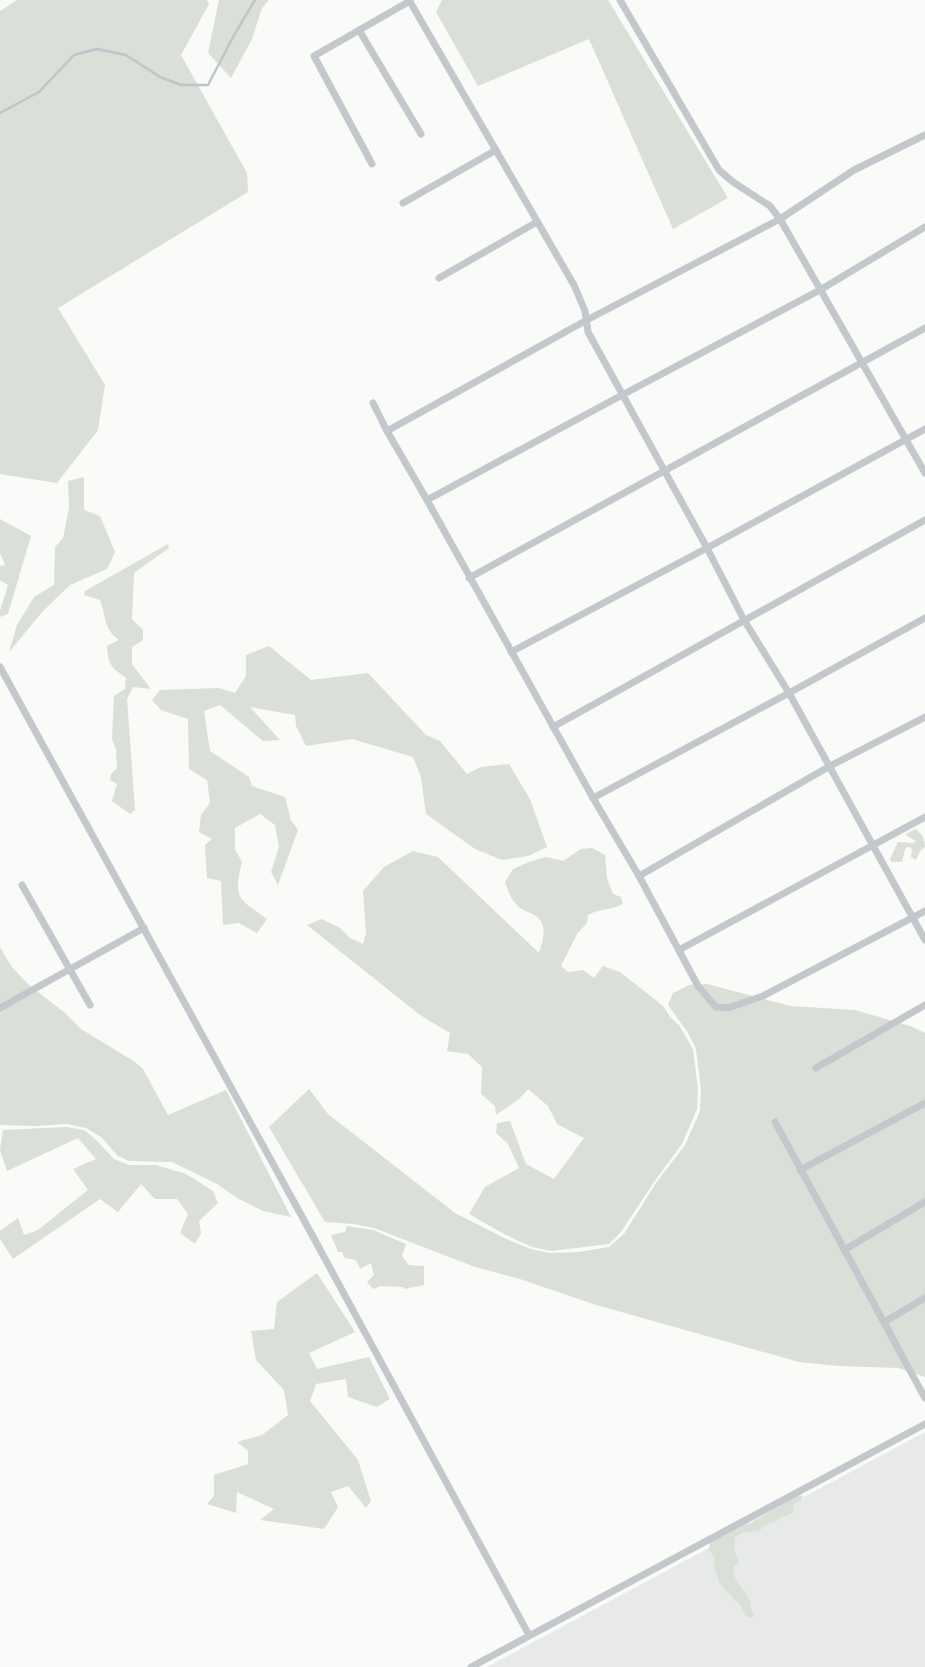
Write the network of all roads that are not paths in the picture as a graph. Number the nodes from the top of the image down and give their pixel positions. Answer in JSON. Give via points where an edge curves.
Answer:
{"nodes":[{"id":1,"x":620,"y":0,"type":"edge"},
{"id":2,"x":410,"y":1,"type":"edge"},
{"id":3,"x":359,"y":30,"type":"junction"},
{"id":4,"x":421,"y":134,"type":"dead end"},
{"id":5,"x":925,"y":135,"type":"edge"},
{"id":6,"x":496,"y":150,"type":"junction"},
{"id":7,"x":372,"y":164,"type":"dead end"},
{"id":8,"x":403,"y":204,"type":"dead end"},
{"id":9,"x":780,"y":220,"type":"junction"},
{"id":10,"x":537,"y":222,"type":"junction"},
{"id":11,"x":925,"y":227,"type":"edge"},
{"id":12,"x":439,"y":278,"type":"dead end"},
{"id":13,"x":820,"y":290,"type":"junction"},
{"id":14,"x":586,"y":321,"type":"junction"},
{"id":15,"x":925,"y":328,"type":"edge"},
{"id":16,"x":863,"y":363,"type":"junction"},
{"id":17,"x":624,"y":394,"type":"junction"},
{"id":18,"x":373,"y":403,"type":"dead end"},
{"id":19,"x":925,"y":429,"type":"edge"},
{"id":20,"x":387,"y":431,"type":"junction"},
{"id":21,"x":906,"y":439,"type":"junction"},
{"id":22,"x":664,"y":470,"type":"junction"},
{"id":23,"x":925,"y":472,"type":"edge"},
{"id":24,"x":427,"y":500,"type":"junction"},
{"id":25,"x":925,"y":520,"type":"edge"},
{"id":26,"x":707,"y":548,"type":"junction"},
{"id":27,"x":470,"y":578,"type":"junction"},
{"id":28,"x":925,"y":618,"type":"edge"},
{"id":29,"x":744,"y":620,"type":"junction"},
{"id":30,"x":511,"y":652,"type":"junction"},
{"id":31,"x":0,"y":667,"type":"edge"},
{"id":32,"x":789,"y":693,"type":"junction"},
{"id":33,"x":925,"y":716,"type":"edge"},
{"id":34,"x":553,"y":727,"type":"junction"},
{"id":35,"x":830,"y":766,"type":"junction"},
{"id":36,"x":592,"y":798,"type":"junction"},
{"id":37,"x":925,"y":817,"type":"edge"},
{"id":38,"x":873,"y":845,"type":"junction"},
{"id":39,"x":638,"y":876,"type":"junction"},
{"id":40,"x":22,"y":885,"type":"dead end"},
{"id":41,"x":925,"y":911,"type":"edge"},
{"id":42,"x":912,"y":918,"type":"junction"},
{"id":43,"x":144,"y":928,"type":"junction"},
{"id":44,"x":925,"y":940,"type":"edge"},
{"id":45,"x":679,"y":950,"type":"junction"},
{"id":46,"x":70,"y":970,"type":"junction"},
{"id":47,"x":90,"y":1005,"type":"dead end"},
{"id":48,"x":925,"y":1005,"type":"edge"},
{"id":49,"x":0,"y":1008,"type":"edge"},
{"id":50,"x":816,"y":1068,"type":"dead end"},
{"id":51,"x":925,"y":1103,"type":"edge"},
{"id":52,"x":775,"y":1122,"type":"dead end"},
{"id":53,"x":800,"y":1170,"type":"junction"},
{"id":54,"x":925,"y":1202,"type":"edge"},
{"id":55,"x":844,"y":1250,"type":"junction"},
{"id":56,"x":925,"y":1298,"type":"edge"},
{"id":57,"x":884,"y":1322,"type":"junction"},
{"id":58,"x":925,"y":1398,"type":"edge"},
{"id":59,"x":925,"y":1424,"type":"edge"},
{"id":60,"x":529,"y":1635,"type":"junction"},
{"id":61,"x":471,"y":1667,"type":"edge"}],
"edges":[{"from":1,"to":9,"type":"street","via":[[719,170],[770,206]]},
{"from":2,"to":3,"type":"street"},
{"from":2,"to":6,"type":"street"},
{"from":3,"to":4,"type":"street"},
{"from":3,"to":7,"type":"street","via":[[314,56]]},
{"from":5,"to":9,"type":"street","via":[[854,170]]},
{"from":6,"to":8,"type":"street"},
{"from":6,"to":10,"type":"street"},
{"from":9,"to":13,"type":"street"},
{"from":9,"to":14,"type":"street"},
{"from":10,"to":12,"type":"street"},
{"from":10,"to":14,"type":"street","via":[[574,285]]},
{"from":11,"to":13,"type":"street"},
{"from":13,"to":16,"type":"street"},
{"from":13,"to":17,"type":"street"},
{"from":14,"to":17,"type":"street","via":[[588,332]]},
{"from":14,"to":20,"type":"street"},
{"from":15,"to":16,"type":"street"},
{"from":16,"to":21,"type":"street"},
{"from":16,"to":22,"type":"street"},
{"from":17,"to":22,"type":"street"},
{"from":17,"to":24,"type":"street"},
{"from":18,"to":20,"type":"street"},
{"from":19,"to":21,"type":"street"},
{"from":20,"to":24,"type":"street"},
{"from":21,"to":23,"type":"street"},
{"from":21,"to":26,"type":"street"},
{"from":22,"to":26,"type":"street"},
{"from":22,"to":27,"type":"street"},
{"from":24,"to":27,"type":"street"},
{"from":25,"to":29,"type":"street"},
{"from":26,"to":29,"type":"street"},
{"from":26,"to":30,"type":"street"},
{"from":27,"to":30,"type":"street"},
{"from":28,"to":32,"type":"street"},
{"from":29,"to":32,"type":"street"},
{"from":29,"to":34,"type":"street"},
{"from":30,"to":34,"type":"street"},
{"from":31,"to":43,"type":"street"},
{"from":32,"to":35,"type":"street"},
{"from":32,"to":36,"type":"street"},
{"from":33,"to":35,"type":"street"},
{"from":34,"to":36,"type":"street"},
{"from":35,"to":38,"type":"street"},
{"from":35,"to":39,"type":"street"},
{"from":36,"to":39,"type":"street"},
{"from":37,"to":38,"type":"street"},
{"from":38,"to":42,"type":"street"},
{"from":38,"to":45,"type":"street"},
{"from":39,"to":45,"type":"street"},
{"from":40,"to":46,"type":"street"},
{"from":41,"to":42,"type":"street"},
{"from":42,"to":44,"type":"street"},
{"from":42,"to":45,"type":"street","via":[[763,996],[728,1008],[716,1007],[709,1001]]},
{"from":43,"to":46,"type":"street"},
{"from":43,"to":60,"type":"street"},
{"from":46,"to":47,"type":"street"},
{"from":46,"to":49,"type":"street"},
{"from":48,"to":50,"type":"street"},
{"from":51,"to":53,"type":"street"},
{"from":52,"to":53,"type":"street"},
{"from":53,"to":55,"type":"street"},
{"from":54,"to":55,"type":"street"},
{"from":55,"to":57,"type":"street"},
{"from":56,"to":57,"type":"street"},
{"from":57,"to":58,"type":"street"},
{"from":59,"to":60,"type":"street"},
{"from":60,"to":61,"type":"street"}]}
